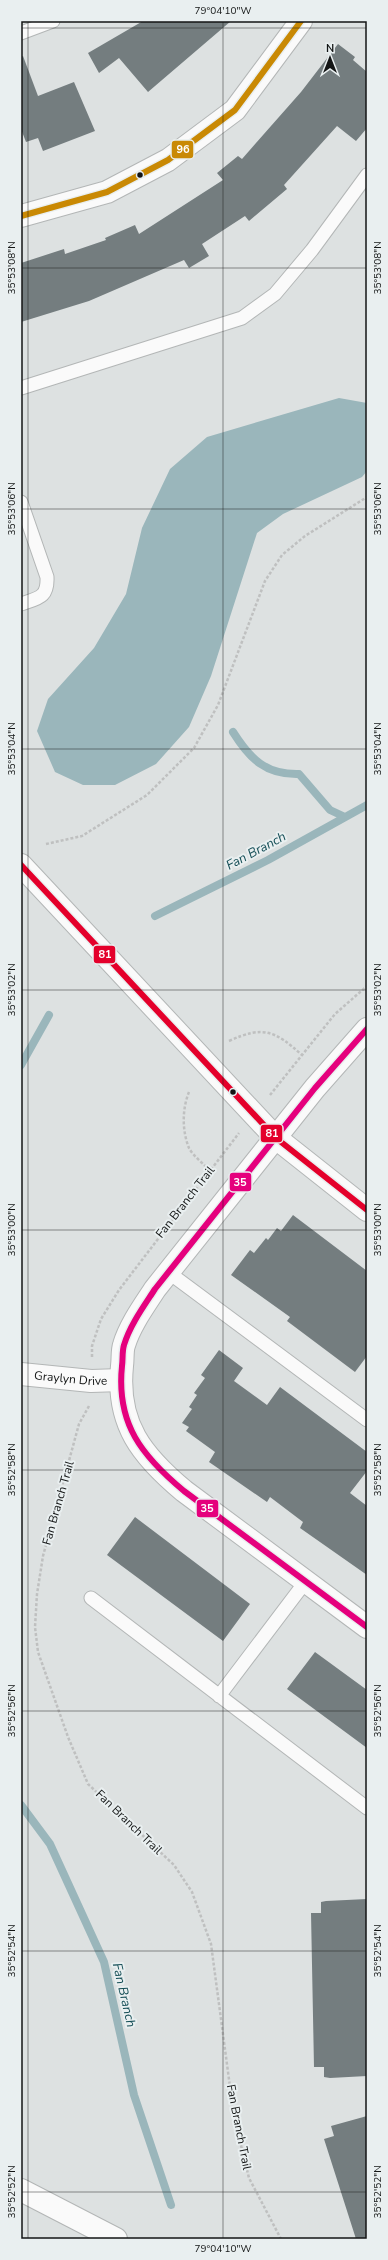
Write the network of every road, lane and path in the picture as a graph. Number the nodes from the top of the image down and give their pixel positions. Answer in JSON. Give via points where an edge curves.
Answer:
{"nodes":[{"id":1,"x":301,"y":21,"type":"edge"},
{"id":2,"x":48,"y":22,"type":"edge"},
{"id":3,"x":21,"y":33,"type":"edge"},
{"id":4,"x":367,"y":175,"type":"edge"},
{"id":5,"x":21,"y":216,"type":"edge"},
{"id":6,"x":21,"y":388,"type":"edge"},
{"id":7,"x":367,"y":497,"type":"edge"},
{"id":8,"x":21,"y":502,"type":"edge"},
{"id":9,"x":21,"y":604,"type":"edge"},
{"id":10,"x":46,"y":844,"type":"dead end"},
{"id":11,"x":21,"y":864,"type":"edge"},
{"id":12,"x":367,"y":986,"type":"edge"},
{"id":13,"x":367,"y":1029,"type":"edge"},
{"id":14,"x":229,"y":1041,"type":"dead end"},
{"id":15,"x":302,"y":1055,"type":"junction"},
{"id":16,"x":189,"y":1092,"type":"dead end"},
{"id":17,"x":267,"y":1098,"type":"dead end"},
{"id":18,"x":243,"y":1128,"type":"dead end"},
{"id":19,"x":276,"y":1138,"type":"junction"},
{"id":20,"x":210,"y":1171,"type":"junction"},
{"id":21,"x":367,"y":1210,"type":"edge"},
{"id":22,"x":168,"y":1272,"type":"junction"},
{"id":23,"x":92,"y":1363,"type":"dead end"},
{"id":24,"x":21,"y":1374,"type":"edge"},
{"id":25,"x":120,"y":1380,"type":"junction"},
{"id":26,"x":90,"y":1401,"type":"dead end"},
{"id":27,"x":367,"y":1420,"type":"edge"},
{"id":28,"x":306,"y":1581,"type":"junction"},
{"id":29,"x":91,"y":1598,"type":"dead end"},
{"id":30,"x":367,"y":1627,"type":"edge"},
{"id":31,"x":219,"y":1696,"type":"junction"},
{"id":32,"x":367,"y":1808,"type":"edge"},
{"id":33,"x":21,"y":2190,"type":"edge"},
{"id":34,"x":77,"y":2231,"type":"edge"},
{"id":35,"x":116,"y":2239,"type":"edge"},
{"id":36,"x":280,"y":2239,"type":"edge"}],
"edges":[{"from":1,"to":5,"type":"street","via":[[235,110],[168,160],[107,192]]},
{"from":2,"to":3,"type":"lane"},
{"from":4,"to":6,"type":"lane","via":[[276,294],[242,318]]},
{"from":7,"to":10,"type":"path","via":[[305,536],[282,555],[264,581],[218,705],[194,748],[147,795],[82,836]]},
{"from":8,"to":9,"type":"lane","via":[[48,585],[40,598]]},
{"from":11,"to":19,"type":"street"},
{"from":12,"to":15,"type":"path","via":[[335,1014]]},
{"from":13,"to":19,"type":"street","via":[[314,1088]]},
{"from":14,"to":15,"type":"path","via":[[246,1033],[272,1032]]},
{"from":15,"to":17,"type":"path"},
{"from":16,"to":20,"type":"path","via":[[184,1104],[184,1122],[189,1148]]},
{"from":18,"to":20,"type":"path","name":"Fan Branch Trail"},
{"from":19,"to":21,"type":"street"},
{"from":19,"to":22,"type":"street"},
{"from":20,"to":23,"type":"path","name":"Fan Branch Trail","via":[[147,1252],[101,1319],[92,1346]]},
{"from":22,"to":25,"type":"street","via":[[144,1306],[124,1345]]},
{"from":22,"to":27,"type":"lane"},
{"from":24,"to":25,"type":"street","name":"Graylyn Drive","via":[[91,1381]]},
{"from":25,"to":28,"type":"street","via":[[122,1400],[132,1432],[157,1468]]},
{"from":26,"to":36,"type":"path","name":"Fan Branch Trail","via":[[79,1424],[43,1556],[35,1627],[38,1652],[68,1737],[88,1784],[174,1865],[192,1892],[211,1944],[234,2117],[249,2178]]},
{"from":28,"to":30,"type":"street"},
{"from":28,"to":31,"type":"lane"},
{"from":29,"to":31,"type":"lane"},
{"from":31,"to":32,"type":"lane"},
{"from":33,"to":34,"type":"street"},
{"from":34,"to":35,"type":"street"}]}
